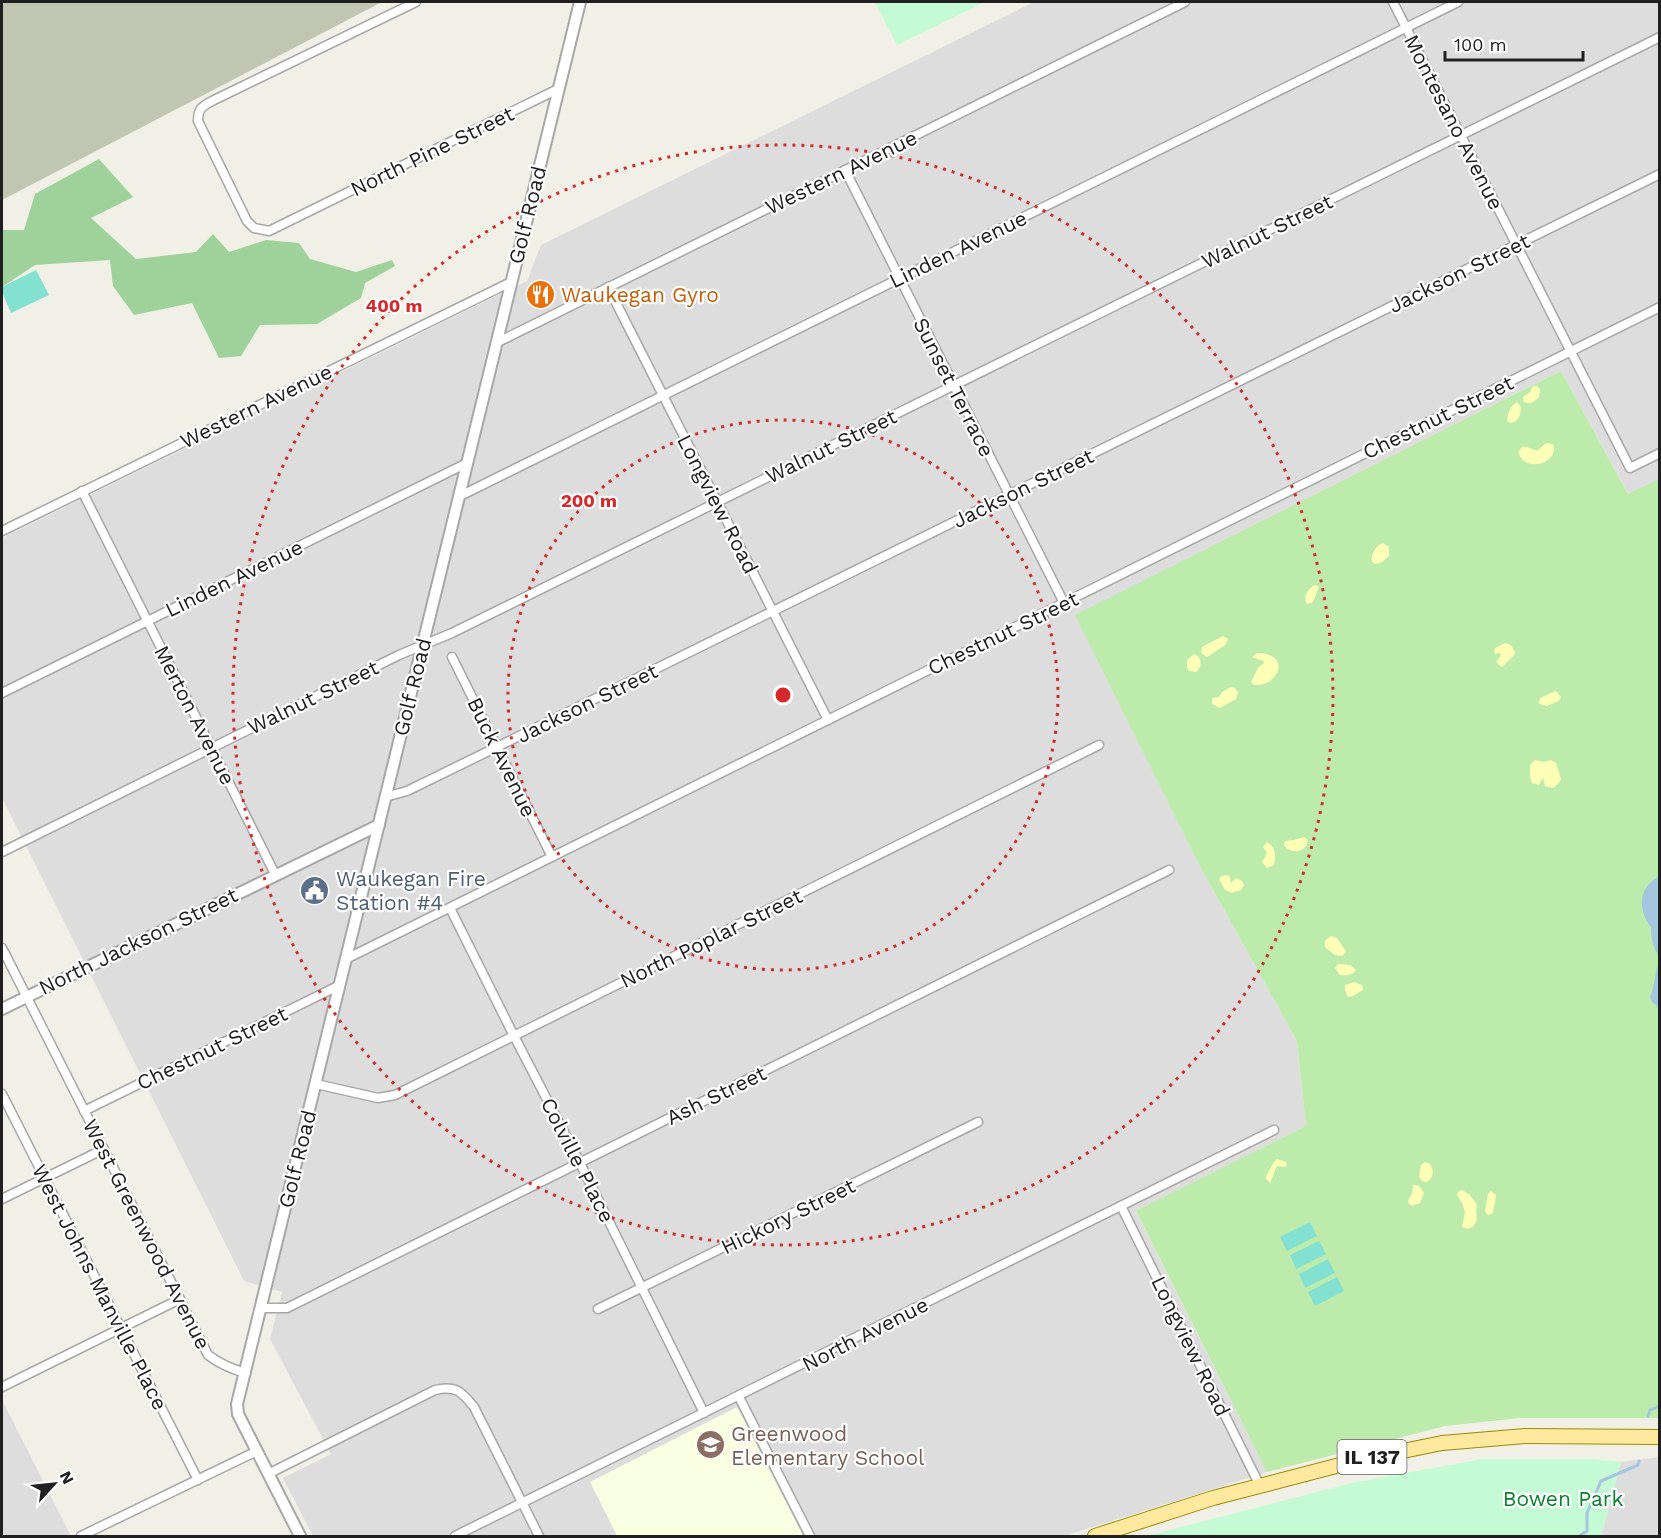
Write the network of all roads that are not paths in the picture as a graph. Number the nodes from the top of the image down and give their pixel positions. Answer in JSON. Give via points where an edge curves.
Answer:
{"nodes":[{"id":1,"x":416,"y":2,"type":"edge"},
{"id":2,"x":579,"y":2,"type":"edge"},
{"id":3,"x":1185,"y":2,"type":"edge"},
{"id":4,"x":1392,"y":2,"type":"edge"},
{"id":5,"x":1458,"y":2,"type":"edge"},
{"id":6,"x":1406,"y":28,"type":"junction"},
{"id":7,"x":1659,"y":37,"type":"edge"},
{"id":8,"x":558,"y":89,"type":"junction"},
{"id":9,"x":1461,"y":135,"type":"junction"},
{"id":10,"x":844,"y":170,"type":"junction"},
{"id":11,"x":1659,"y":174,"type":"edge"},
{"id":12,"x":1516,"y":245,"type":"junction"},
{"id":13,"x":899,"y":278,"type":"junction"},
{"id":14,"x":511,"y":282,"type":"junction"},
{"id":15,"x":608,"y":287,"type":"junction"},
{"id":16,"x":1659,"y":307,"type":"edge"},
{"id":17,"x":496,"y":343,"type":"junction"},
{"id":18,"x":1570,"y":351,"type":"junction"},
{"id":19,"x":954,"y":386,"type":"junction"},
{"id":20,"x":663,"y":395,"type":"junction"},
{"id":21,"x":1659,"y":453,"type":"edge"},
{"id":22,"x":467,"y":463,"type":"junction"},
{"id":23,"x":82,"y":491,"type":"junction"},
{"id":24,"x":1009,"y":495,"type":"junction"},
{"id":25,"x":458,"y":497,"type":"junction"},
{"id":26,"x":717,"y":502,"type":"junction"},
{"id":27,"x":2,"y":531,"type":"edge"},
{"id":28,"x":1064,"y":603,"type":"junction"},
{"id":29,"x":773,"y":611,"type":"junction"},
{"id":30,"x":147,"y":621,"type":"junction"},
{"id":31,"x":422,"y":645,"type":"junction"},
{"id":32,"x":452,"y":657,"type":"dead end"},
{"id":33,"x":2,"y":693,"type":"edge"},
{"id":34,"x":828,"y":720,"type":"junction"},
{"id":35,"x":1099,"y":745,"type":"dead end"},
{"id":36,"x":497,"y":747,"type":"junction"},
{"id":37,"x":211,"y":748,"type":"junction"},
{"id":38,"x":385,"y":796,"type":"junction"},
{"id":39,"x":379,"y":825,"type":"junction"},
{"id":40,"x":2,"y":852,"type":"edge"},
{"id":41,"x":552,"y":857,"type":"junction"},
{"id":42,"x":1169,"y":870,"type":"dead end"},
{"id":43,"x":275,"y":874,"type":"junction"},
{"id":44,"x":450,"y":908,"type":"junction"},
{"id":45,"x":2,"y":948,"type":"edge"},
{"id":46,"x":346,"y":959,"type":"junction"},
{"id":47,"x":340,"y":985,"type":"junction"},
{"id":48,"x":26,"y":996,"type":"junction"},
{"id":49,"x":2,"y":1009,"type":"edge"},
{"id":50,"x":514,"y":1036,"type":"junction"},
{"id":51,"x":316,"y":1084,"type":"junction"},
{"id":52,"x":2,"y":1094,"type":"edge"},
{"id":53,"x":84,"y":1111,"type":"junction"},
{"id":54,"x":978,"y":1122,"type":"dead end"},
{"id":55,"x":1274,"y":1130,"type":"dead end"},
{"id":56,"x":104,"y":1149,"type":"junction"},
{"id":57,"x":580,"y":1163,"type":"junction"},
{"id":58,"x":44,"y":1178,"type":"junction"},
{"id":59,"x":2,"y":1199,"type":"edge"},
{"id":60,"x":1121,"y":1206,"type":"junction"},
{"id":61,"x":642,"y":1288,"type":"junction"},
{"id":62,"x":180,"y":1299,"type":"junction"},
{"id":63,"x":261,"y":1308,"type":"junction"},
{"id":64,"x":598,"y":1308,"type":"dead end"},
{"id":65,"x":121,"y":1328,"type":"junction"},
{"id":66,"x":246,"y":1372,"type":"junction"},
{"id":67,"x":2,"y":1387,"type":"edge"},
{"id":68,"x":739,"y":1397,"type":"junction"},
{"id":69,"x":704,"y":1413,"type":"junction"},
{"id":70,"x":1659,"y":1437,"type":"edge"},
{"id":71,"x":257,"y":1451,"type":"junction"},
{"id":72,"x":268,"y":1474,"type":"junction"},
{"id":73,"x":198,"y":1480,"type":"junction"},
{"id":74,"x":1260,"y":1486,"type":"junction"},
{"id":75,"x":522,"y":1503,"type":"junction"},
{"id":76,"x":81,"y":1536,"type":"edge"},
{"id":77,"x":300,"y":1536,"type":"edge"},
{"id":78,"x":455,"y":1536,"type":"edge"},
{"id":79,"x":539,"y":1536,"type":"edge"},
{"id":80,"x":810,"y":1536,"type":"edge"},
{"id":81,"x":1095,"y":1536,"type":"edge"}],
"edges":[{"from":1,"to":8,"type":"street","name":"North Pine Street","via":[[212,101],[198,112],[198,121],[254,228],[269,231]]},
{"from":2,"to":8,"type":"street","name":"Golf Road"},
{"from":3,"to":10,"type":"street","name":"Western Avenue"},
{"from":4,"to":6,"type":"street","name":"Montesano Avenue"},
{"from":5,"to":6,"type":"street","name":"Linden Avenue"},
{"from":6,"to":9,"type":"street","name":"Montesano Avenue"},
{"from":6,"to":13,"type":"street","name":"Linden Avenue"},
{"from":7,"to":9,"type":"street","name":"Walnut Street"},
{"from":8,"to":14,"type":"street","name":"Golf Road"},
{"from":9,"to":12,"type":"street","name":"Montesano Avenue"},
{"from":9,"to":19,"type":"street","name":"Walnut Street"},
{"from":10,"to":13,"type":"street","name":"Sunset Terrace"},
{"from":10,"to":15,"type":"street","name":"Western Avenue"},
{"from":11,"to":12,"type":"street","name":"Jackson Street"},
{"from":12,"to":18,"type":"street","name":"Montesano Avenue"},
{"from":12,"to":24,"type":"street","name":"Jackson Street"},
{"from":13,"to":19,"type":"street","name":"Sunset Terrace"},
{"from":13,"to":20,"type":"street","name":"Linden Avenue"},
{"from":14,"to":17,"type":"street","name":"Golf Road"},
{"from":14,"to":23,"type":"street","name":"Western Avenue"},
{"from":15,"to":17,"type":"street","name":"Western Avenue"},
{"from":15,"to":20,"type":"street","name":"Longview Road"},
{"from":16,"to":18,"type":"street","name":"Chestnut Street"},
{"from":17,"to":22,"type":"street","name":"Golf Road"},
{"from":18,"to":21,"type":"street","name":"Montesano Avenue","via":[[1630,468]]},
{"from":18,"to":28,"type":"street","name":"Chestnut Street"},
{"from":19,"to":24,"type":"street","name":"Sunset Terrace"},
{"from":19,"to":26,"type":"street","name":"Walnut Street"},
{"from":20,"to":25,"type":"street","name":"Linden Avenue"},
{"from":20,"to":26,"type":"street","name":"Longview Road"},
{"from":22,"to":25,"type":"street","name":"Golf Road"},
{"from":22,"to":30,"type":"street","name":"Linden Avenue"},
{"from":23,"to":27,"type":"street","name":"Western Avenue"},
{"from":23,"to":30,"type":"street","name":"Merton Avenue"},
{"from":24,"to":28,"type":"street","name":"Sunset Terrace"},
{"from":24,"to":29,"type":"street","name":"Jackson Street"},
{"from":25,"to":31,"type":"street","name":"Golf Road"},
{"from":26,"to":29,"type":"street","name":"Longview Road"},
{"from":26,"to":31,"type":"street","name":"Walnut Street"},
{"from":28,"to":34,"type":"street","name":"Chestnut Street"},
{"from":29,"to":34,"type":"street","name":"Longview Road"},
{"from":29,"to":36,"type":"street","name":"Jackson Street"},
{"from":30,"to":33,"type":"street","name":"Linden Avenue"},
{"from":30,"to":37,"type":"street","name":"Merton Avenue"},
{"from":31,"to":37,"type":"street","name":"Walnut Street"},
{"from":31,"to":38,"type":"street","name":"Golf Road"},
{"from":32,"to":36,"type":"street","name":"Buck Avenue"},
{"from":34,"to":41,"type":"street","name":"Chestnut Street"},
{"from":35,"to":50,"type":"street","name":"North Poplar Street"},
{"from":36,"to":38,"type":"street","name":"Jackson Street","via":[[407,791]]},
{"from":36,"to":41,"type":"street","name":"Buck Avenue"},
{"from":37,"to":40,"type":"street","name":"Walnut Street"},
{"from":37,"to":43,"type":"street","name":"Merton Avenue"},
{"from":38,"to":39,"type":"street","name":"Golf Road"},
{"from":39,"to":43,"type":"street"},
{"from":39,"to":46,"type":"street","name":"Golf Road"},
{"from":41,"to":44,"type":"street","name":"Chestnut Street"},
{"from":42,"to":57,"type":"street","name":"Ash Street"},
{"from":43,"to":48,"type":"street","name":"North Jackson Street"},
{"from":44,"to":46,"type":"street","name":"Chestnut Street"},
{"from":44,"to":50,"type":"street","name":"Colville Place"},
{"from":45,"to":48,"type":"street","name":"West Greenwood Avenue"},
{"from":46,"to":47,"type":"street","name":"Golf Road"},
{"from":47,"to":51,"type":"street","name":"Golf Road"},
{"from":47,"to":53,"type":"street","name":"Chestnut Street"},
{"from":48,"to":49,"type":"street","name":"North Jackson Street"},
{"from":48,"to":53,"type":"street","name":"West Greenwood Avenue"},
{"from":50,"to":51,"type":"street","name":"North Poplar Street","via":[[395,1095],[378,1098]]},
{"from":50,"to":57,"type":"street","name":"Colville Place"},
{"from":51,"to":63,"type":"street","name":"Golf Road"},
{"from":52,"to":58,"type":"street","name":"West Johns Manville Place"},
{"from":53,"to":56,"type":"street","name":"West Greenwood Avenue"},
{"from":54,"to":61,"type":"street","name":"Hickory Street"},
{"from":55,"to":60,"type":"street","name":"North Avenue"},
{"from":56,"to":58,"type":"street"},
{"from":56,"to":62,"type":"street","name":"West Greenwood Avenue"},
{"from":57,"to":61,"type":"street","name":"Colville Place"},
{"from":57,"to":63,"type":"street","name":"Ash Street","via":[[287,1308]]},
{"from":58,"to":59,"type":"street"},
{"from":58,"to":65,"type":"street","name":"West Johns Manville Place"},
{"from":60,"to":68,"type":"street","name":"North Avenue"},
{"from":60,"to":74,"type":"street","name":"Longview Road"},
{"from":61,"to":64,"type":"street","name":"Hickory Street"},
{"from":61,"to":69,"type":"street","name":"Colville Place"},
{"from":62,"to":65,"type":"street"},
{"from":62,"to":66,"type":"street","name":"West Greenwood Avenue","via":[[208,1355],[219,1364]]},
{"from":63,"to":66,"type":"street","name":"Golf Road"},
{"from":65,"to":67,"type":"street"},
{"from":65,"to":73,"type":"street","name":"West Johns Manville Place"},
{"from":66,"to":71,"type":"street","via":[[238,1414]]},
{"from":68,"to":69,"type":"street","name":"North Avenue"},
{"from":68,"to":80,"type":"street"},
{"from":69,"to":75,"type":"street","name":"North Avenue"},
{"from":70,"to":74,"type":"main road","number":"IL 137","via":[[1525,1436],[1442,1443]]},
{"from":71,"to":72,"type":"street"},
{"from":71,"to":73,"type":"street"},
{"from":72,"to":75,"type":"street","via":[[446,1387],[463,1394],[474,1407]]},
{"from":72,"to":77,"type":"street"},
{"from":73,"to":76,"type":"street"},
{"from":74,"to":81,"type":"main road","number":"IL 137"},
{"from":75,"to":78,"type":"street","name":"North Avenue"},
{"from":75,"to":79,"type":"street"}]}
